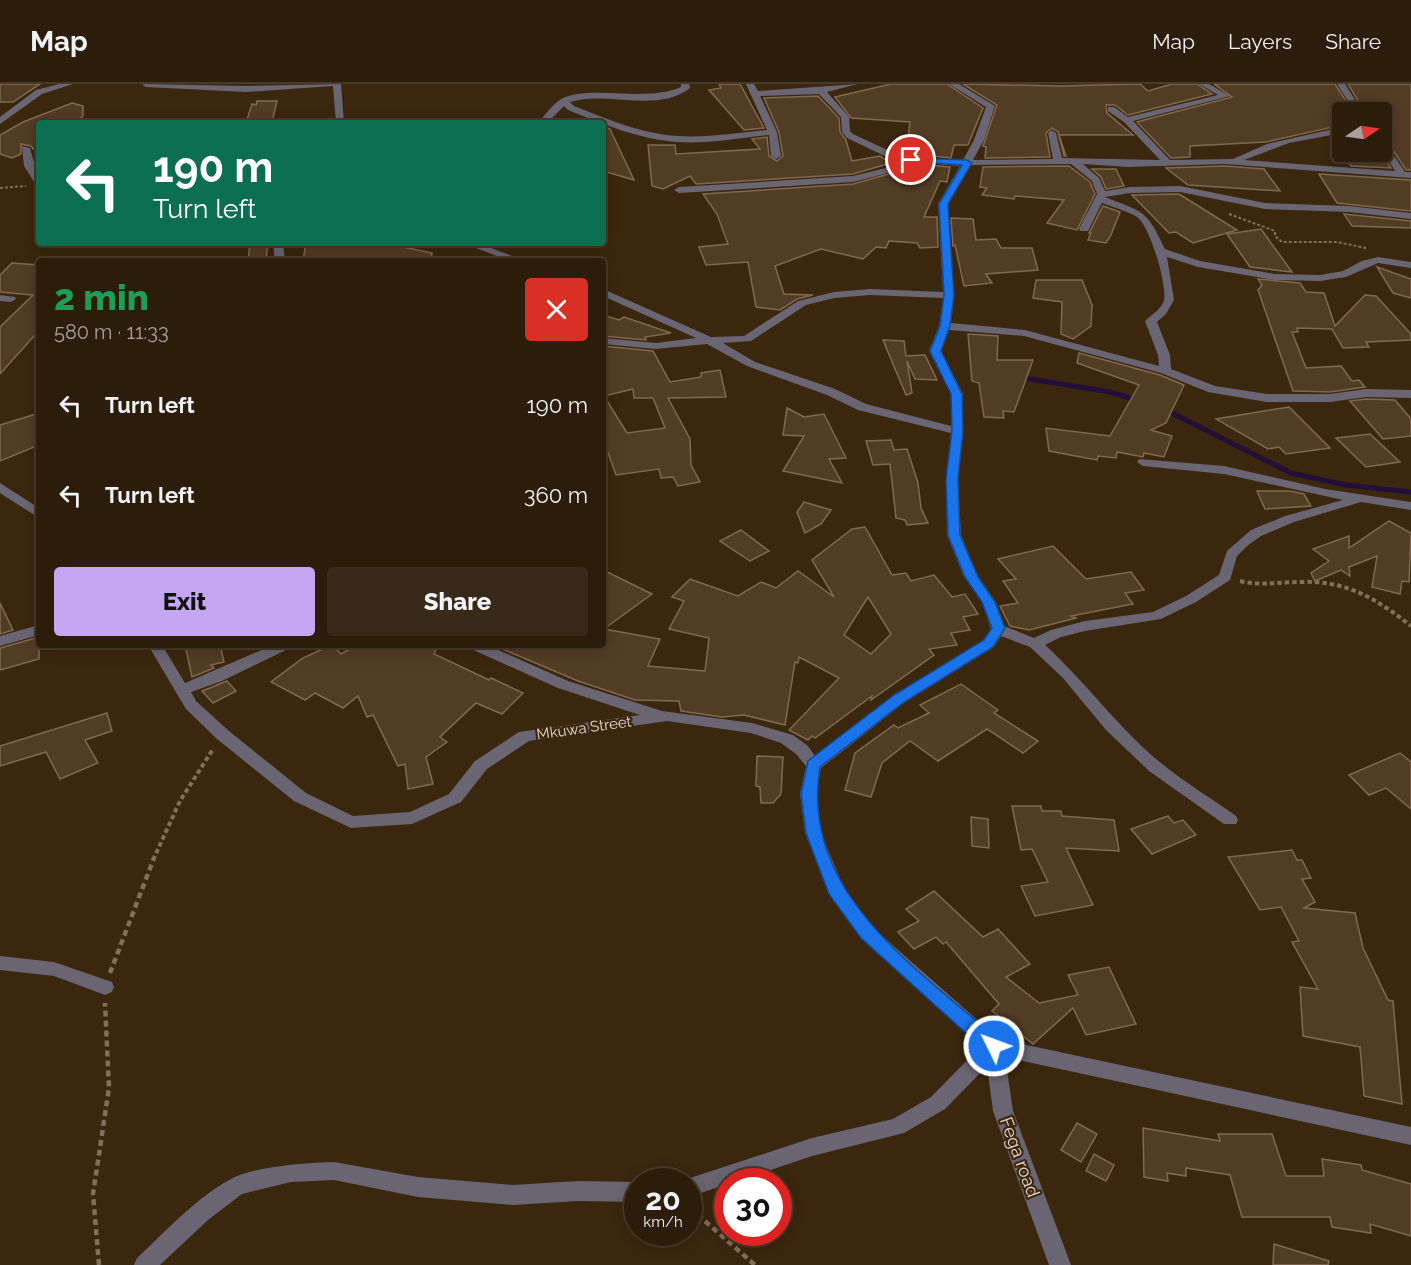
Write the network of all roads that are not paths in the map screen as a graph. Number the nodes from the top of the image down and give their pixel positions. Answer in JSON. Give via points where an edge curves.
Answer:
{"nodes":[{"id":1,"x":69,"y":84,"type":"edge"},
{"id":2,"x":146,"y":84,"type":"edge"},
{"id":3,"x":331,"y":84,"type":"edge"},
{"id":4,"x":337,"y":84,"type":"edge"},
{"id":5,"x":685,"y":84,"type":"edge"},
{"id":6,"x":750,"y":84,"type":"edge"},
{"id":7,"x":777,"y":84,"type":"edge"},
{"id":8,"x":854,"y":84,"type":"edge"},
{"id":9,"x":953,"y":84,"type":"edge"},
{"id":10,"x":1203,"y":84,"type":"edge"},
{"id":11,"x":1341,"y":84,"type":"edge"},
{"id":12,"x":821,"y":91,"type":"junction"},
{"id":13,"x":793,"y":93,"type":"junction"},
{"id":14,"x":754,"y":94,"type":"junction"},
{"id":15,"x":564,"y":101,"type":"junction"},
{"id":16,"x":1353,"y":102,"type":"edge"},
{"id":17,"x":1111,"y":109,"type":"dead end"},
{"id":18,"x":340,"y":120,"type":"edge"},
{"id":19,"x":546,"y":120,"type":"edge"},
{"id":20,"x":603,"y":120,"type":"edge"},
{"id":21,"x":1127,"y":120,"type":"junction"},
{"id":22,"x":0,"y":121,"type":"edge"},
{"id":23,"x":606,"y":121,"type":"edge"},
{"id":24,"x":1332,"y":131,"type":"edge"},
{"id":25,"x":773,"y":132,"type":"junction"},
{"id":26,"x":1052,"y":133,"type":"dead end"},
{"id":27,"x":25,"y":148,"type":"dead end"},
{"id":28,"x":776,"y":156,"type":"dead end"},
{"id":29,"x":1392,"y":157,"type":"edge"},
{"id":30,"x":911,"y":160,"type":"junction"},
{"id":31,"x":1058,"y":161,"type":"junction"},
{"id":32,"x":1073,"y":161,"type":"junction"},
{"id":33,"x":1167,"y":162,"type":"junction"},
{"id":34,"x":1235,"y":162,"type":"junction"},
{"id":35,"x":967,"y":163,"type":"junction"},
{"id":36,"x":1406,"y":175,"type":"edge"},
{"id":37,"x":36,"y":178,"type":"edge"},
{"id":38,"x":679,"y":190,"type":"dead end"},
{"id":39,"x":1101,"y":196,"type":"junction"},
{"id":40,"x":1411,"y":216,"type":"edge"},
{"id":41,"x":1084,"y":229,"type":"dead end"},
{"id":42,"x":477,"y":246,"type":"edge"},
{"id":43,"x":1161,"y":251,"type":"junction"},
{"id":44,"x":511,"y":258,"type":"edge"},
{"id":45,"x":1411,"y":265,"type":"edge"},
{"id":46,"x":606,"y":293,"type":"edge"},
{"id":47,"x":949,"y":295,"type":"junction"},
{"id":48,"x":945,"y":326,"type":"junction"},
{"id":49,"x":709,"y":340,"type":"junction"},
{"id":50,"x":606,"y":341,"type":"edge"},
{"id":51,"x":1165,"y":371,"type":"junction"},
{"id":52,"x":1411,"y":394,"type":"edge"},
{"id":53,"x":957,"y":431,"type":"junction"},
{"id":54,"x":1143,"y":462,"type":"dead end"},
{"id":55,"x":0,"y":487,"type":"edge"},
{"id":56,"x":1358,"y":499,"type":"junction"},
{"id":57,"x":1411,"y":506,"type":"edge"},
{"id":58,"x":36,"y":512,"type":"edge"},
{"id":59,"x":998,"y":628,"type":"junction"},
{"id":60,"x":36,"y":631,"type":"edge"},
{"id":61,"x":0,"y":641,"type":"edge"},
{"id":62,"x":1035,"y":644,"type":"junction"},
{"id":63,"x":157,"y":648,"type":"edge"},
{"id":64,"x":279,"y":648,"type":"edge"},
{"id":65,"x":481,"y":648,"type":"edge"},
{"id":66,"x":182,"y":690,"type":"junction"},
{"id":67,"x":667,"y":716,"type":"junction"},
{"id":68,"x":814,"y":765,"type":"junction"},
{"id":69,"x":1230,"y":820,"type":"dead end"},
{"id":70,"x":0,"y":963,"type":"edge"},
{"id":71,"x":105,"y":987,"type":"road end"},
{"id":72,"x":994,"y":1046,"type":"junction"},
{"id":73,"x":1411,"y":1136,"type":"edge"},
{"id":74,"x":702,"y":1183,"type":"edge"},
{"id":75,"x":624,"y":1192,"type":"edge"},
{"id":76,"x":145,"y":1265,"type":"edge"},
{"id":77,"x":1060,"y":1265,"type":"edge"}],
"edges":[{"from":1,"to":22,"type":"street","via":[[39,92]]},
{"from":2,"to":3,"type":"street","via":[[246,89]]},
{"from":4,"to":18,"type":"street"},
{"from":5,"to":15,"type":"street","via":[[686,88],[675,95],[662,97],[597,95],[573,96]]},
{"from":6,"to":14,"type":"street"},
{"from":7,"to":13,"type":"street"},
{"from":8,"to":12,"type":"street"},
{"from":9,"to":35,"type":"street","via":[[991,106]]},
{"from":10,"to":21,"type":"street","via":[[1226,96]]},
{"from":11,"to":16,"type":"street"},
{"from":12,"to":13,"type":"street"},
{"from":12,"to":30,"type":"street","via":[[844,117],[850,136],[882,153]]},
{"from":13,"to":14,"type":"street"},
{"from":14,"to":25,"type":"street"},
{"from":15,"to":19,"type":"street"},
{"from":15,"to":20,"type":"street"},
{"from":17,"to":21,"type":"street"},
{"from":21,"to":33,"type":"street"},
{"from":23,"to":25,"type":"street","via":[[667,139]]},
{"from":24,"to":34,"type":"street","via":[[1266,147],[1240,156]]},
{"from":25,"to":28,"type":"street"},
{"from":26,"to":31,"type":"street"},
{"from":27,"to":37,"type":"street"},
{"from":29,"to":36,"type":"street"},
{"from":30,"to":35,"type":"street"},
{"from":30,"to":38,"type":"street","via":[[853,179]]},
{"from":31,"to":32,"type":"street"},
{"from":31,"to":35,"type":"street"},
{"from":32,"to":33,"type":"street"},
{"from":32,"to":39,"type":"street","via":[[1096,180]]},
{"from":33,"to":34,"type":"street"},
{"from":34,"to":36,"type":"street"},
{"from":35,"to":47,"type":"street","via":[[943,204]]},
{"from":39,"to":40,"type":"street","via":[[1130,190],[1180,189],[1265,206]]},
{"from":39,"to":41,"type":"street"},
{"from":39,"to":43,"type":"street","via":[[1147,221]]},
{"from":42,"to":44,"type":"street"},
{"from":43,"to":45,"type":"street","via":[[1198,264],[1275,277],[1346,274],[1378,260]]},
{"from":43,"to":51,"type":"street","via":[[1169,300],[1151,321],[1152,331],[1166,356]]},
{"from":46,"to":49,"type":"street"},
{"from":47,"to":48,"type":"street"},
{"from":47,"to":49,"type":"street","via":[[834,295],[802,303],[747,339]]},
{"from":48,"to":51,"type":"street","via":[[1025,333]]},
{"from":48,"to":53,"type":"street","via":[[935,351],[957,394]]},
{"from":49,"to":50,"type":"street","via":[[656,346]]},
{"from":49,"to":53,"type":"street","via":[[751,364],[862,407]]},
{"from":51,"to":52,"type":"street","via":[[1212,389],[1267,398]]},
{"from":53,"to":59,"type":"street","via":[[952,479],[954,535]]},
{"from":54,"to":56,"type":"street","via":[[1224,470]]},
{"from":55,"to":58,"type":"street"},
{"from":56,"to":57,"type":"street"},
{"from":56,"to":62,"type":"street","via":[[1268,527],[1248,538],[1231,555],[1225,577],[1156,616],[1085,626],[1056,633]]},
{"from":59,"to":62,"type":"street"},
{"from":59,"to":68,"type":"street","via":[[989,644],[899,699]]},
{"from":60,"to":61,"type":"street"},
{"from":62,"to":69,"type":"street","via":[[1155,767]]},
{"from":63,"to":66,"type":"street","name":"Mkuwa Street"},
{"from":64,"to":66,"type":"street"},
{"from":65,"to":67,"type":"street","via":[[614,705]]},
{"from":66,"to":67,"type":"street","name":"Mkuwa Street","via":[[191,705],[223,735],[300,797],[351,822],[412,818],[455,798],[481,765],[525,736]]},
{"from":67,"to":68,"type":"street","name":"Mkuwa Street","via":[[752,728],[787,739]]},
{"from":68,"to":72,"type":"street","via":[[808,794],[813,833],[835,889],[867,933]]},
{"from":70,"to":71,"type":"street","via":[[54,969]]},
{"from":72,"to":73,"type":"street"},
{"from":72,"to":74,"type":"street","via":[[938,1103],[897,1127],[812,1147]]},
{"from":72,"to":77,"type":"street","name":"Fega road","via":[[1003,1111]]},
{"from":75,"to":76,"type":"street","via":[[513,1195],[418,1187],[334,1171],[291,1173],[237,1186],[201,1212]]}]}
